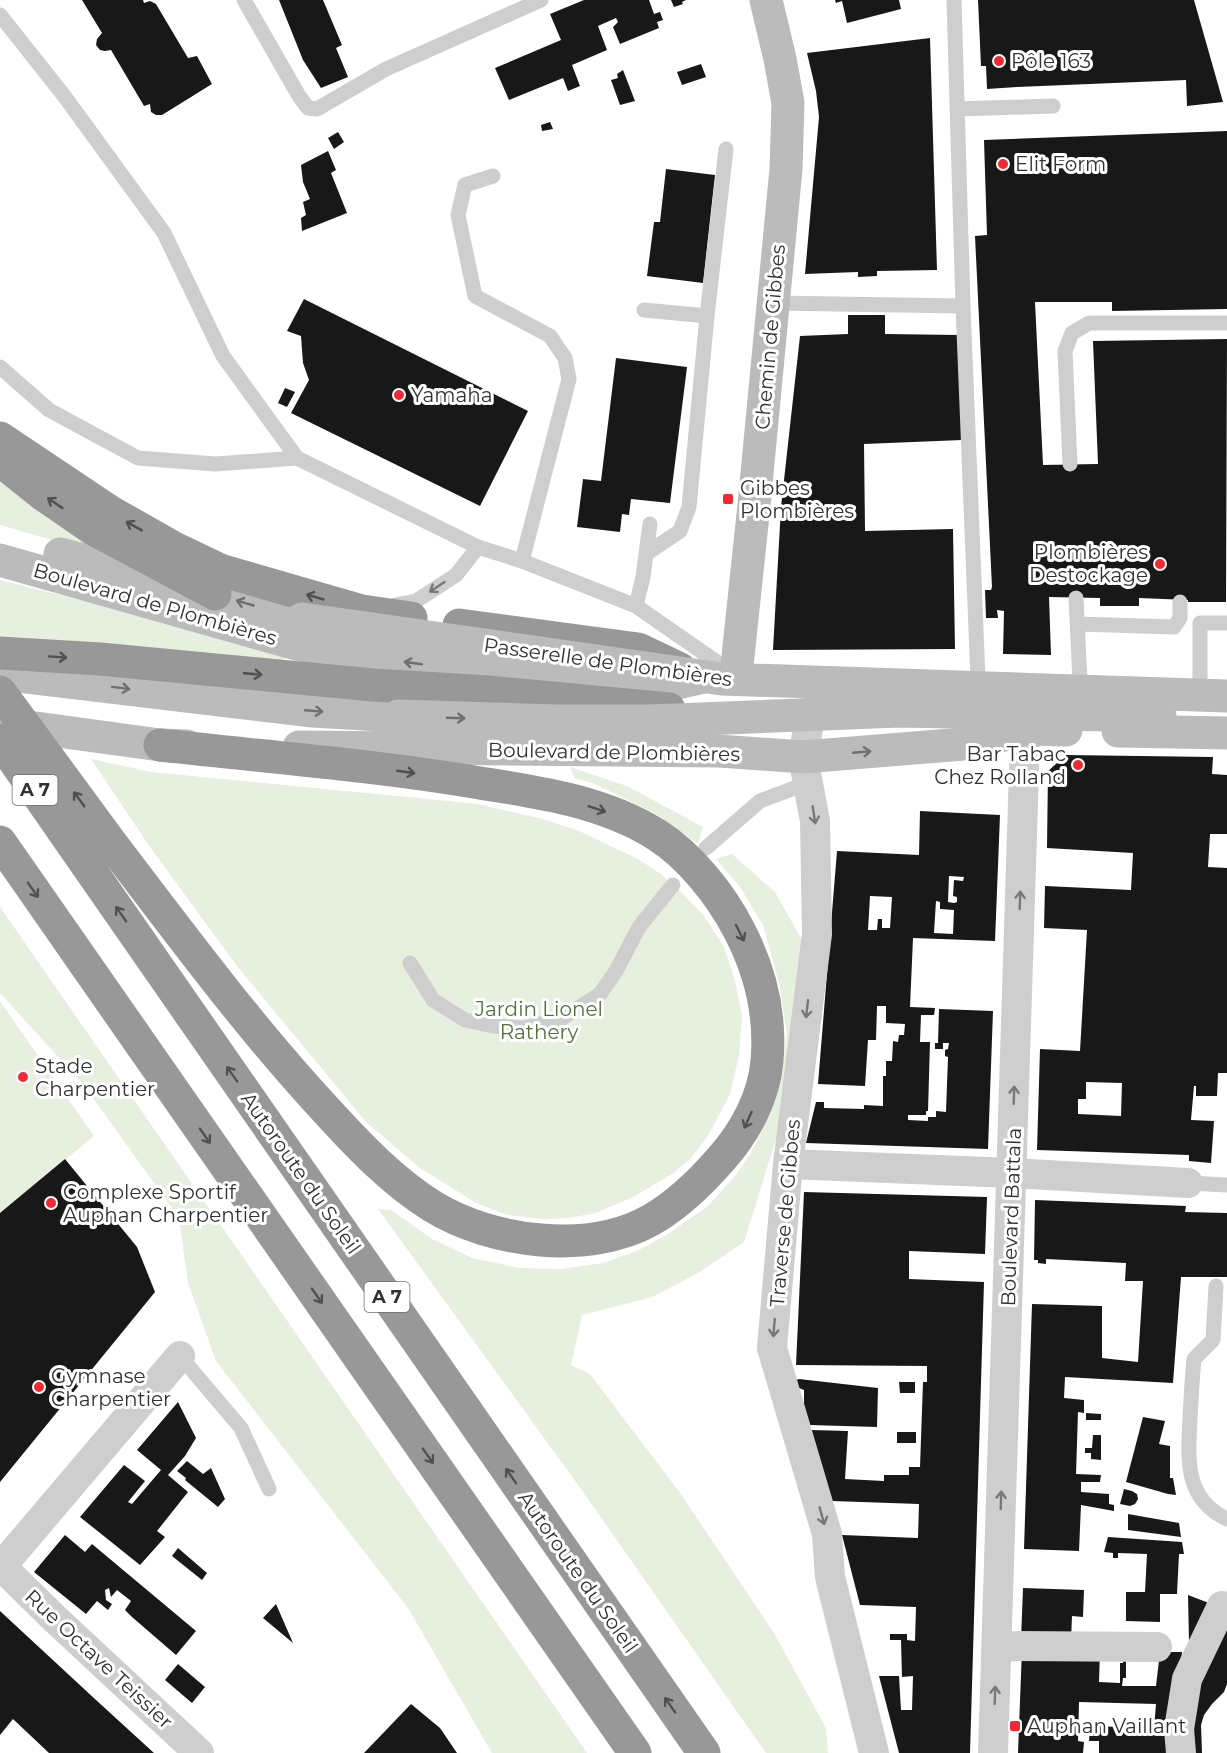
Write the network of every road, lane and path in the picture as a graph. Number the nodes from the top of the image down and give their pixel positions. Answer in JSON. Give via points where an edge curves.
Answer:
{"nodes":[{"id":1,"x":244,"y":0,"type":"edge"},
{"id":2,"x":541,"y":0,"type":"edge"},
{"id":3,"x":766,"y":0,"type":"edge"},
{"id":4,"x":954,"y":0,"type":"edge"},
{"id":5,"x":0,"y":15,"type":"edge"},
{"id":6,"x":1053,"y":106,"type":"dead end"},
{"id":7,"x":958,"y":109,"type":"junction"},
{"id":8,"x":726,"y":149,"type":"dead end"},
{"id":9,"x":493,"y":176,"type":"dead end"},
{"id":10,"x":773,"y":303,"type":"junction"},
{"id":11,"x":963,"y":306,"type":"junction"},
{"id":12,"x":644,"y":310,"type":"dead end"},
{"id":13,"x":707,"y":316,"type":"junction"},
{"id":14,"x":1227,"y":322,"type":"edge"},
{"id":15,"x":0,"y":367,"type":"edge"},
{"id":16,"x":0,"y":438,"type":"edge"},
{"id":17,"x":297,"y":458,"type":"junction"},
{"id":18,"x":0,"y":460,"type":"edge"},
{"id":19,"x":1070,"y":464,"type":"dead end"},
{"id":20,"x":650,"y":524,"type":"dead end"},
{"id":21,"x":0,"y":539,"type":"edge"},
{"id":22,"x":478,"y":547,"type":"junction"},
{"id":23,"x":646,"y":554,"type":"junction"},
{"id":24,"x":0,"y":560,"type":"edge"},
{"id":25,"x":522,"y":561,"type":"junction"},
{"id":26,"x":215,"y":594,"type":"junction"},
{"id":27,"x":1076,"y":598,"type":"dead end"},
{"id":28,"x":1180,"y":602,"type":"dead end"},
{"id":29,"x":636,"y":606,"type":"junction"},
{"id":30,"x":362,"y":611,"type":"junction"},
{"id":31,"x":1227,"y":623,"type":"edge"},
{"id":32,"x":1078,"y":624,"type":"junction"},
{"id":33,"x":0,"y":653,"type":"edge"},
{"id":34,"x":0,"y":674,"type":"edge"},
{"id":35,"x":736,"y":675,"type":"junction"},
{"id":36,"x":844,"y":676,"type":"junction"},
{"id":37,"x":698,"y":678,"type":"junction"},
{"id":38,"x":978,"y":679,"type":"junction"},
{"id":39,"x":1027,"y":680,"type":"junction"},
{"id":40,"x":1080,"y":681,"type":"junction"},
{"id":41,"x":1218,"y":688,"type":"edge"},
{"id":42,"x":0,"y":692,"type":"edge"},
{"id":43,"x":689,"y":710,"type":"junction"},
{"id":44,"x":764,"y":717,"type":"junction"},
{"id":45,"x":810,"y":718,"type":"junction"},
{"id":46,"x":1227,"y":718,"type":"edge"},
{"id":47,"x":0,"y":723,"type":"edge"},
{"id":48,"x":1024,"y":729,"type":"junction"},
{"id":49,"x":1227,"y":733,"type":"edge"},
{"id":50,"x":0,"y":740,"type":"edge"},
{"id":51,"x":160,"y":745,"type":"junction"},
{"id":52,"x":720,"y":751,"type":"junction"},
{"id":53,"x":806,"y":770,"type":"junction"},
{"id":54,"x":0,"y":842,"type":"edge"},
{"id":55,"x":706,"y":848,"type":"dead end"},
{"id":56,"x":673,"y":885,"type":"dead end"},
{"id":57,"x":410,"y":963,"type":"dead end"},
{"id":58,"x":788,"y":1164,"type":"junction"},
{"id":59,"x":1012,"y":1173,"type":"junction"},
{"id":60,"x":1188,"y":1183,"type":"joint"},
{"id":61,"x":1227,"y":1185,"type":"edge"},
{"id":62,"x":1216,"y":1286,"type":"dead end"},
{"id":63,"x":1221,"y":1315,"type":"edge"},
{"id":64,"x":180,"y":1356,"type":"joint"},
{"id":65,"x":269,"y":1489,"type":"dead end"},
{"id":66,"x":1227,"y":1519,"type":"edge"},
{"id":67,"x":0,"y":1566,"type":"edge"},
{"id":68,"x":1222,"y":1606,"type":"dead end"},
{"id":69,"x":997,"y":1646,"type":"junction"},
{"id":70,"x":1157,"y":1647,"type":"dead end"},
{"id":71,"x":199,"y":1753,"type":"edge"},
{"id":72,"x":635,"y":1753,"type":"edge"},
{"id":73,"x":704,"y":1753,"type":"edge"},
{"id":74,"x":874,"y":1753,"type":"edge"},
{"id":75,"x":993,"y":1753,"type":"edge"},
{"id":76,"x":1181,"y":1753,"type":"edge"}],
"edges":[{"from":1,"to":2,"type":"lane","via":[[299,96],[308,108],[317,110],[386,69]]},
{"from":3,"to":10,"type":"street","name":"Chemin de Gibbes","via":[[788,103],[786,170]]},
{"from":4,"to":7,"type":"lane"},
{"from":5,"to":17,"type":"lane","via":[[164,233],[223,356]]},
{"from":6,"to":7,"type":"lane"},
{"from":7,"to":11,"type":"lane"},
{"from":8,"to":13,"type":"lane"},
{"from":9,"to":25,"type":"lane","via":[[465,185],[458,215],[476,296],[550,336],[565,358],[568,379]]},
{"from":10,"to":11,"type":"lane"},
{"from":10,"to":35,"type":"street","name":"Chemin de Gibbes"},
{"from":11,"to":38,"type":"lane"},
{"from":12,"to":13,"type":"lane"},
{"from":13,"to":23,"type":"lane","via":[[689,507],[680,531]]},
{"from":14,"to":19,"type":"lane","via":[[1089,323],[1072,333],[1065,351]]},
{"from":15,"to":17,"type":"lane","via":[[49,410],[138,458],[215,464]]},
{"from":30,"to":16,"type":"highway","one_way":true,"via":[[220,570],[176,549],[109,511]]},
{"from":17,"to":22,"type":"lane"},
{"from":26,"to":18,"type":"highway","one_way":true,"via":[[93,529]]},
{"from":20,"to":23,"type":"lane"},
{"from":21,"to":26,"type":"street","name":"Passerelle de Plombières"},
{"from":22,"to":25,"type":"lane"},
{"from":22,"to":30,"type":"lane","one_way":true,"via":[[456,575],[416,602]]},
{"from":23,"to":29,"type":"lane"},
{"from":37,"to":24,"type":"street","name":"Boulevard de Plombières","one_way":true,"via":[[629,694],[372,658],[297,644]]},
{"from":25,"to":29,"type":"lane"},
{"from":41,"to":26,"type":"street","name":"Passerelle de Plombières","one_way":true,"bridge":true,"via":[[722,679],[302,619]]},
{"from":27,"to":32,"type":"lane"},
{"from":28,"to":32,"type":"lane","via":[[1180,618],[1174,627]]},
{"from":29,"to":35,"type":"lane"},
{"from":30,"to":37,"type":"highway","via":[[638,649]]},
{"from":31,"to":41,"type":"lane","via":[[1200,623]]},
{"from":32,"to":40,"type":"lane"},
{"from":33,"to":43,"type":"highway","one_way":true},
{"from":34,"to":46,"type":"street","name":"Passerelle de Plombières","one_way":true,"bridge":true,"via":[[313,711],[398,716],[649,721],[899,711]]},
{"from":35,"to":36,"type":"street","name":"Boulevard de Plombières"},
{"from":35,"to":37,"type":"street","name":"Boulevard de Plombières"},
{"from":35,"to":44,"type":"street","via":[[765,696]]},
{"from":36,"to":38,"type":"street","name":"Boulevard de Plombières"},
{"from":36,"to":45,"type":"street","name":"Traverse de Gibbes","via":[[825,694]]},
{"from":37,"to":43,"type":"street"},
{"from":38,"to":39,"type":"street","name":"Boulevard de Plombières"},
{"from":39,"to":40,"type":"street","name":"Boulevard de Plombières"},
{"from":39,"to":48,"type":"street","name":"Boulevard Battala"},
{"from":40,"to":41,"type":"street","name":"Boulevard de Plombières"},
{"from":51,"to":42,"type":"highway","one_way":true,"bridge":true,"via":[[381,768],[512,788],[600,809],[659,836],[695,867],[716,893],[757,970],[767,1022],[767,1064],[746,1126],[731,1148],[678,1202],[629,1229],[587,1239],[547,1241],[471,1226],[433,1206],[399,1182],[351,1137],[236,1005]]},
{"from":43,"to":44,"type":"highway"},
{"from":43,"to":52,"type":"street","via":[[699,741]]},
{"from":44,"to":45,"type":"highway"},
{"from":44,"to":52,"type":"street","via":[[755,737]]},
{"from":45,"to":48,"type":"highway"},
{"from":45,"to":53,"type":"street","name":"Traverse de Gibbes"},
{"from":47,"to":51,"type":"street","name":"Boulevard de Plombières"},
{"from":48,"to":49,"type":"street","name":"Boulevard de Plombières"},
{"from":53,"to":48,"type":"street","name":"Boulevard de Plombières","one_way":true,"via":[[976,742]]},
{"from":59,"to":48,"type":"street","name":"Boulevard Battala","one_way":true},
{"from":73,"to":50,"type":"highway","name":"Autoroute du Soleil","number":"A 7","one_way":true},
{"from":51,"to":52,"type":"street","name":"Boulevard de Plombières"},
{"from":52,"to":53,"type":"street","name":"Boulevard de Plombières"},
{"from":53,"to":55,"type":"lane","via":[[760,801]]},
{"from":53,"to":58,"type":"street","name":"Traverse de Gibbes","one_way":true,"via":[[815,821],[817,934]]},
{"from":54,"to":72,"type":"highway","one_way":true},
{"from":56,"to":57,"type":"lane","via":[[639,927],[600,994],[561,1019],[524,1028],[465,1020],[433,1000]]},
{"from":58,"to":59,"type":"street"},
{"from":58,"to":74,"type":"street","name":"Traverse de Gibbes","one_way":true,"via":[[772,1348],[827,1534],[830,1577]]},
{"from":59,"to":60,"type":"street"},
{"from":69,"to":59,"type":"street","name":"Boulevard Battala","one_way":true},
{"from":60,"to":61,"type":"lane"},
{"from":62,"to":63,"type":"lane"},
{"from":63,"to":66,"type":"lane","via":[[1213,1340],[1194,1359],[1188,1458],[1200,1497],[1213,1512]]},
{"from":64,"to":65,"type":"lane","via":[[241,1428]]},
{"from":64,"to":67,"type":"street"},
{"from":67,"to":71,"type":"street","name":"Rue Octave Teissier"},
{"from":68,"to":76,"type":"street","via":[[1187,1679],[1179,1729]]},
{"from":69,"to":70,"type":"street"},
{"from":75,"to":69,"type":"street","name":"Boulevard Battala","one_way":true}]}
